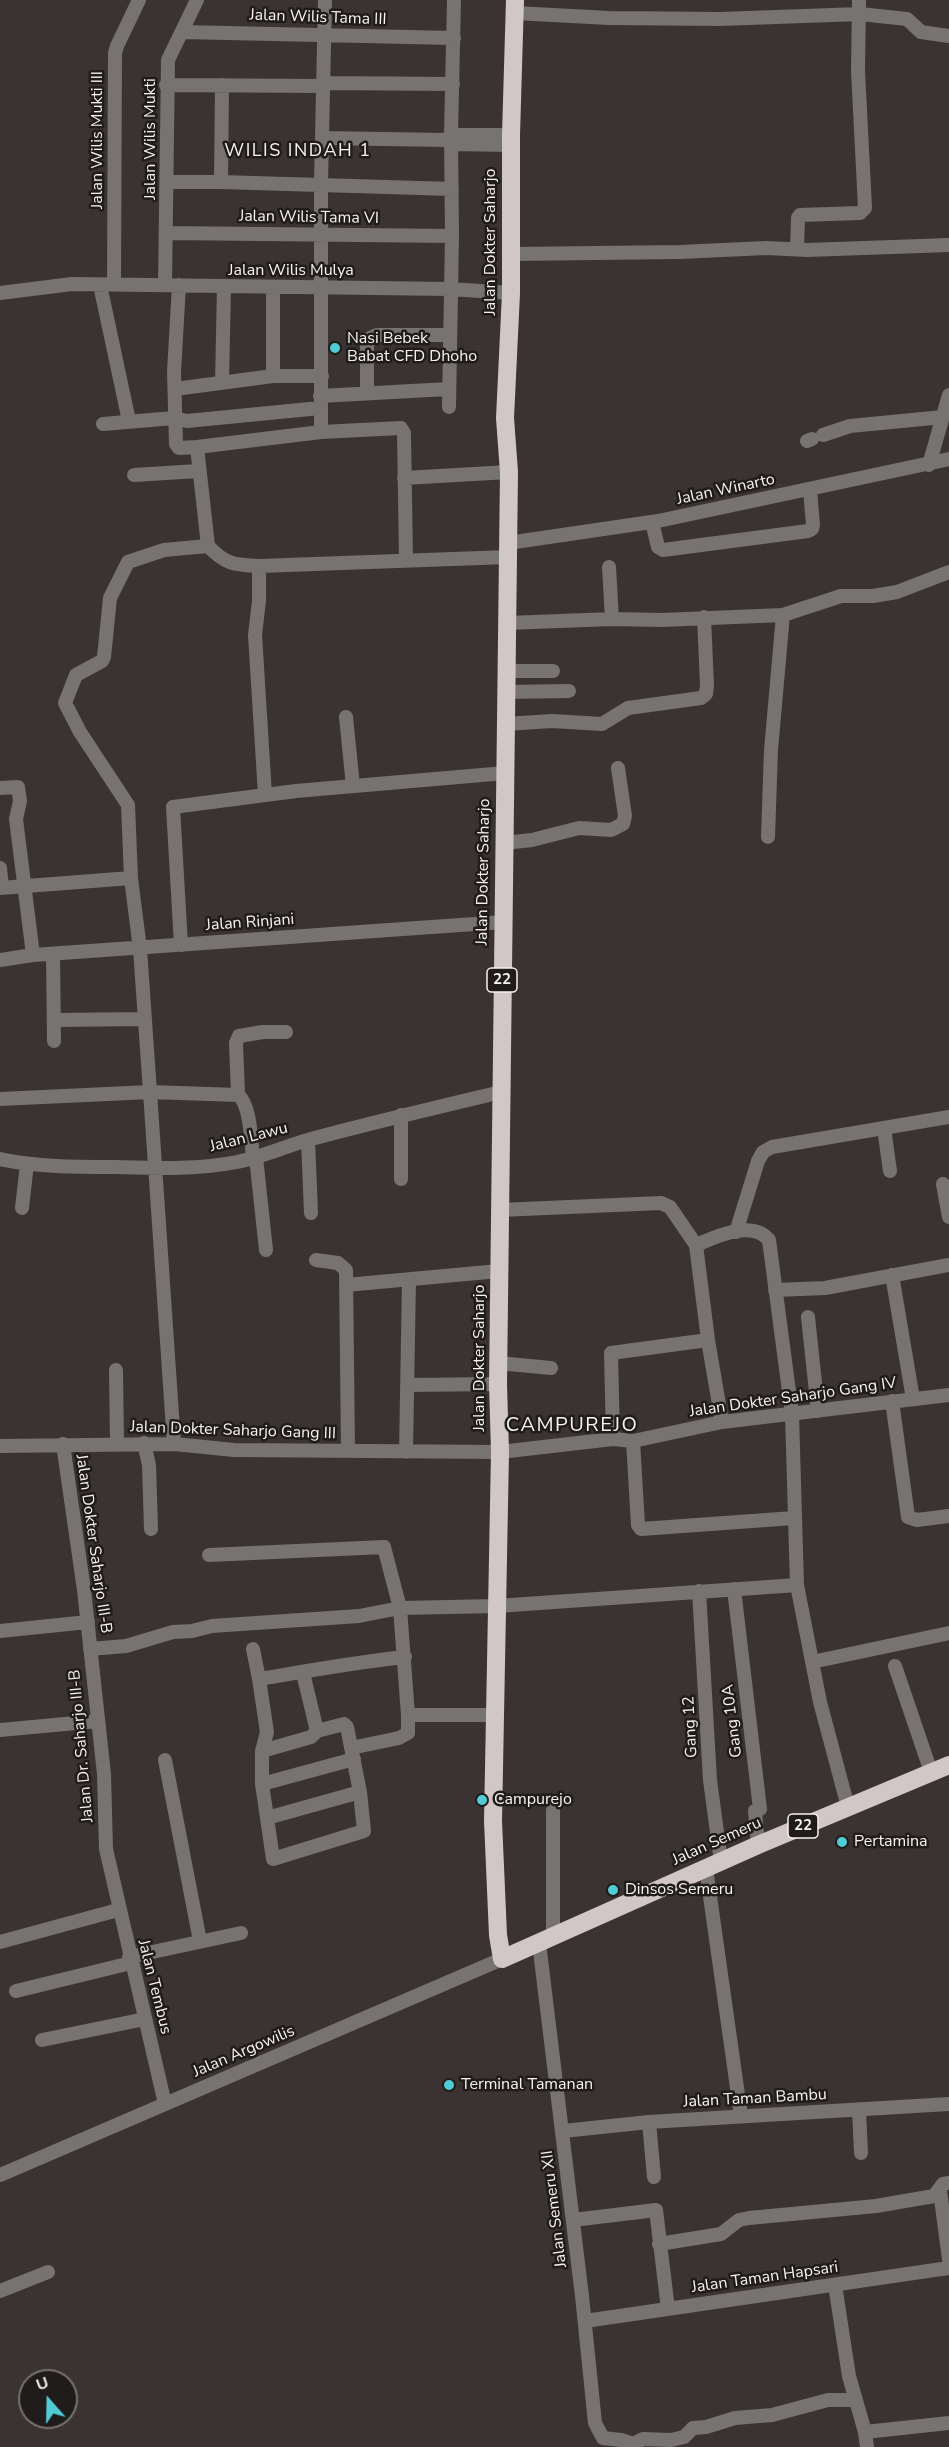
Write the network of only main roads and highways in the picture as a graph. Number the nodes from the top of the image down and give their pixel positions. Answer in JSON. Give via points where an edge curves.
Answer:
{"nodes":[{"id":1,"x":515,"y":7,"type":"edge"},
{"id":2,"x":949,"y":1764,"type":"edge"},
{"id":3,"x":502,"y":1959,"type":"joint"}],
"edges":[{"from":1,"to":3,"type":"highway","name":"Jalan Dokter Saharjo","number":"22","via":[[506,418],[509,472],[500,1452],[492,1821]]},
{"from":2,"to":3,"type":"highway","name":"Jalan Semeru","number":"22"}]}
